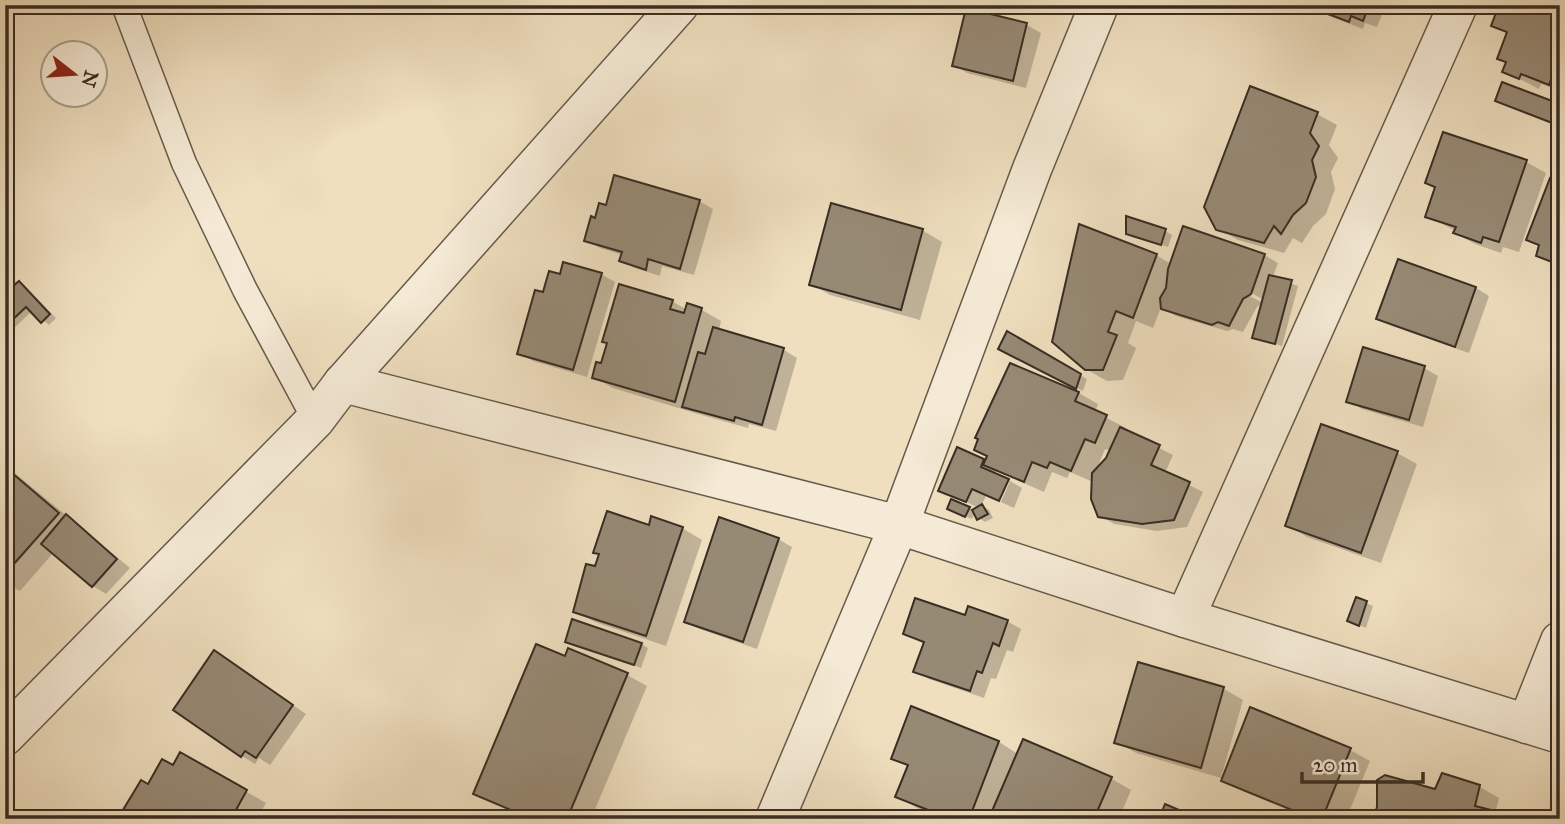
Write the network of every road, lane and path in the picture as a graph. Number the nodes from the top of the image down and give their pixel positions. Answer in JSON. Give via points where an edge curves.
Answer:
{"nodes":[{"id":1,"x":124,"y":5,"type":"edge"},
{"id":2,"x":679,"y":5,"type":"edge"},
{"id":3,"x":1099,"y":5,"type":"edge"},
{"id":4,"x":1458,"y":5,"type":"edge"},
{"id":5,"x":343,"y":383,"type":"junction"},
{"id":6,"x":314,"y":419,"type":"junction"},
{"id":7,"x":899,"y":525,"type":"junction"},
{"id":8,"x":1185,"y":618,"type":"junction"},
{"id":9,"x":1560,"y":641,"type":"edge"},
{"id":10,"x":1543,"y":729,"type":"edge"},
{"id":11,"x":5,"y":736,"type":"edge"},
{"id":12,"x":775,"y":819,"type":"edge"}],
"edges":[{"from":1,"to":6,"type":"lane","via":[[184,163]]},
{"from":2,"to":5,"type":"street"},
{"from":3,"to":7,"type":"street","via":[[1032,169]]},
{"from":4,"to":8,"type":"street"},
{"from":5,"to":6,"type":"street"},
{"from":5,"to":7,"type":"street"},
{"from":6,"to":11,"type":"street"},
{"from":7,"to":8,"type":"street"},
{"from":7,"to":12,"type":"street"},
{"from":8,"to":10,"type":"street"},
{"from":9,"to":10,"type":"street"}]}
